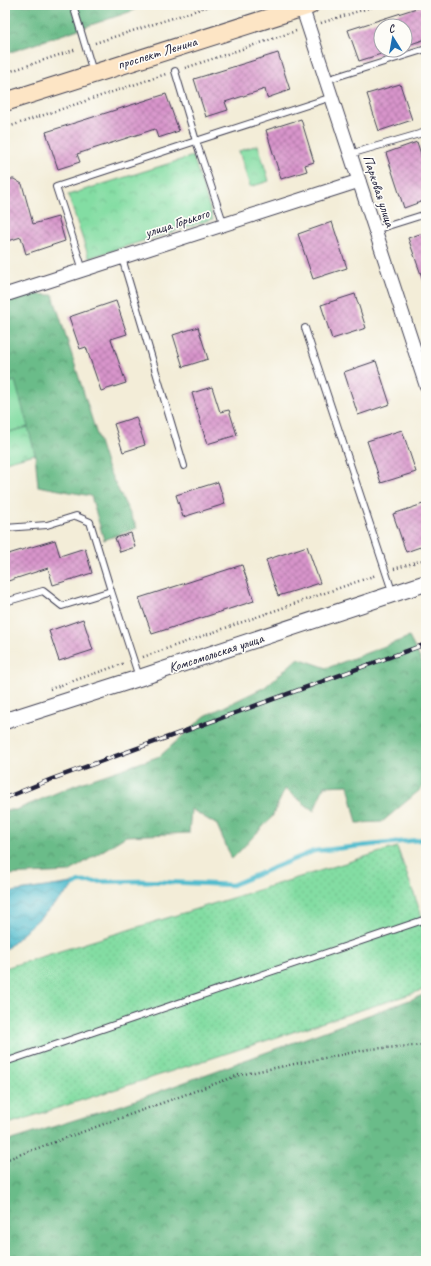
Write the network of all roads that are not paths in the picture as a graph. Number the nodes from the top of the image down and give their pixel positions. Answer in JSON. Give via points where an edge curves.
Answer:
{"nodes":[{"id":1,"x":73,"y":5,"type":"edge"},
{"id":2,"x":306,"y":6,"type":"edge"},
{"id":3,"x":426,"y":48,"type":"edge"},
{"id":4,"x":175,"y":71,"type":"road end"},
{"id":5,"x":94,"y":73,"type":"junction"},
{"id":6,"x":326,"y":80,"type":"junction"},
{"id":7,"x":332,"y":97,"type":"junction"},
{"id":8,"x":5,"y":102,"type":"edge"},
{"id":9,"x":426,"y":132,"type":"edge"},
{"id":10,"x":196,"y":141,"type":"junction"},
{"id":11,"x":350,"y":154,"type":"junction"},
{"id":12,"x":359,"y":181,"type":"junction"},
{"id":13,"x":426,"y":214,"type":"edge"},
{"id":14,"x":224,"y":225,"type":"junction"},
{"id":15,"x":375,"y":230,"type":"junction"},
{"id":16,"x":122,"y":258,"type":"junction"},
{"id":17,"x":83,"y":270,"type":"junction"},
{"id":18,"x":5,"y":295,"type":"edge"},
{"id":19,"x":304,"y":328,"type":"dead end"},
{"id":20,"x":423,"y":369,"type":"edge"},
{"id":21,"x":426,"y":385,"type":"edge"},
{"id":22,"x":184,"y":466,"type":"dead end"},
{"id":23,"x":5,"y":528,"type":"edge"},
{"id":24,"x":426,"y":583,"type":"edge"},
{"id":25,"x":111,"y":591,"type":"junction"},
{"id":26,"x":393,"y":594,"type":"junction"},
{"id":27,"x":5,"y":602,"type":"edge"},
{"id":28,"x":139,"y":678,"type":"junction"},
{"id":29,"x":5,"y":720,"type":"edge"},
{"id":30,"x":426,"y":919,"type":"edge"},
{"id":31,"x":5,"y":1062,"type":"edge"}],
"edges":[{"from":1,"to":5,"type":"lane"},
{"from":2,"to":5,"type":"main road","name":"проспект Ленина"},
{"from":2,"to":6,"type":"street","name":"Парковая улица","via":[[309,27]]},
{"from":3,"to":6,"type":"lane"},
{"from":4,"to":10,"type":"lane"},
{"from":5,"to":8,"type":"main road","name":"проспект Ленина"},
{"from":6,"to":7,"type":"street","name":"Парковая улица"},
{"from":7,"to":10,"type":"lane"},
{"from":7,"to":11,"type":"street","name":"Парковая улица"},
{"from":9,"to":11,"type":"lane"},
{"from":10,"to":14,"type":"lane"},
{"from":10,"to":17,"type":"lane","via":[[56,187]]},
{"from":11,"to":12,"type":"street","name":"Парковая улица"},
{"from":12,"to":14,"type":"street","name":"улица Горького"},
{"from":12,"to":15,"type":"street","name":"Парковая улица"},
{"from":13,"to":15,"type":"lane"},
{"from":14,"to":16,"type":"street","name":"улица Горького"},
{"from":15,"to":20,"type":"street","name":"Парковая улица"},
{"from":16,"to":17,"type":"street","name":"улица Горького"},
{"from":16,"to":22,"type":"lane"},
{"from":17,"to":18,"type":"street","name":"улица Горького"},
{"from":19,"to":26,"type":"lane"},
{"from":20,"to":21,"type":"street","name":"Парковая улица"},
{"from":23,"to":25,"type":"lane","via":[[47,525],[76,516],[90,522]]},
{"from":24,"to":26,"type":"street","name":"Комсомольская улица"},
{"from":25,"to":27,"type":"lane","via":[[62,606],[43,590]]},
{"from":25,"to":28,"type":"lane"},
{"from":26,"to":28,"type":"street","name":"Комсомольская улица"},
{"from":28,"to":29,"type":"street","name":"Комсомольская улица"},
{"from":30,"to":31,"type":"lane"}]}
